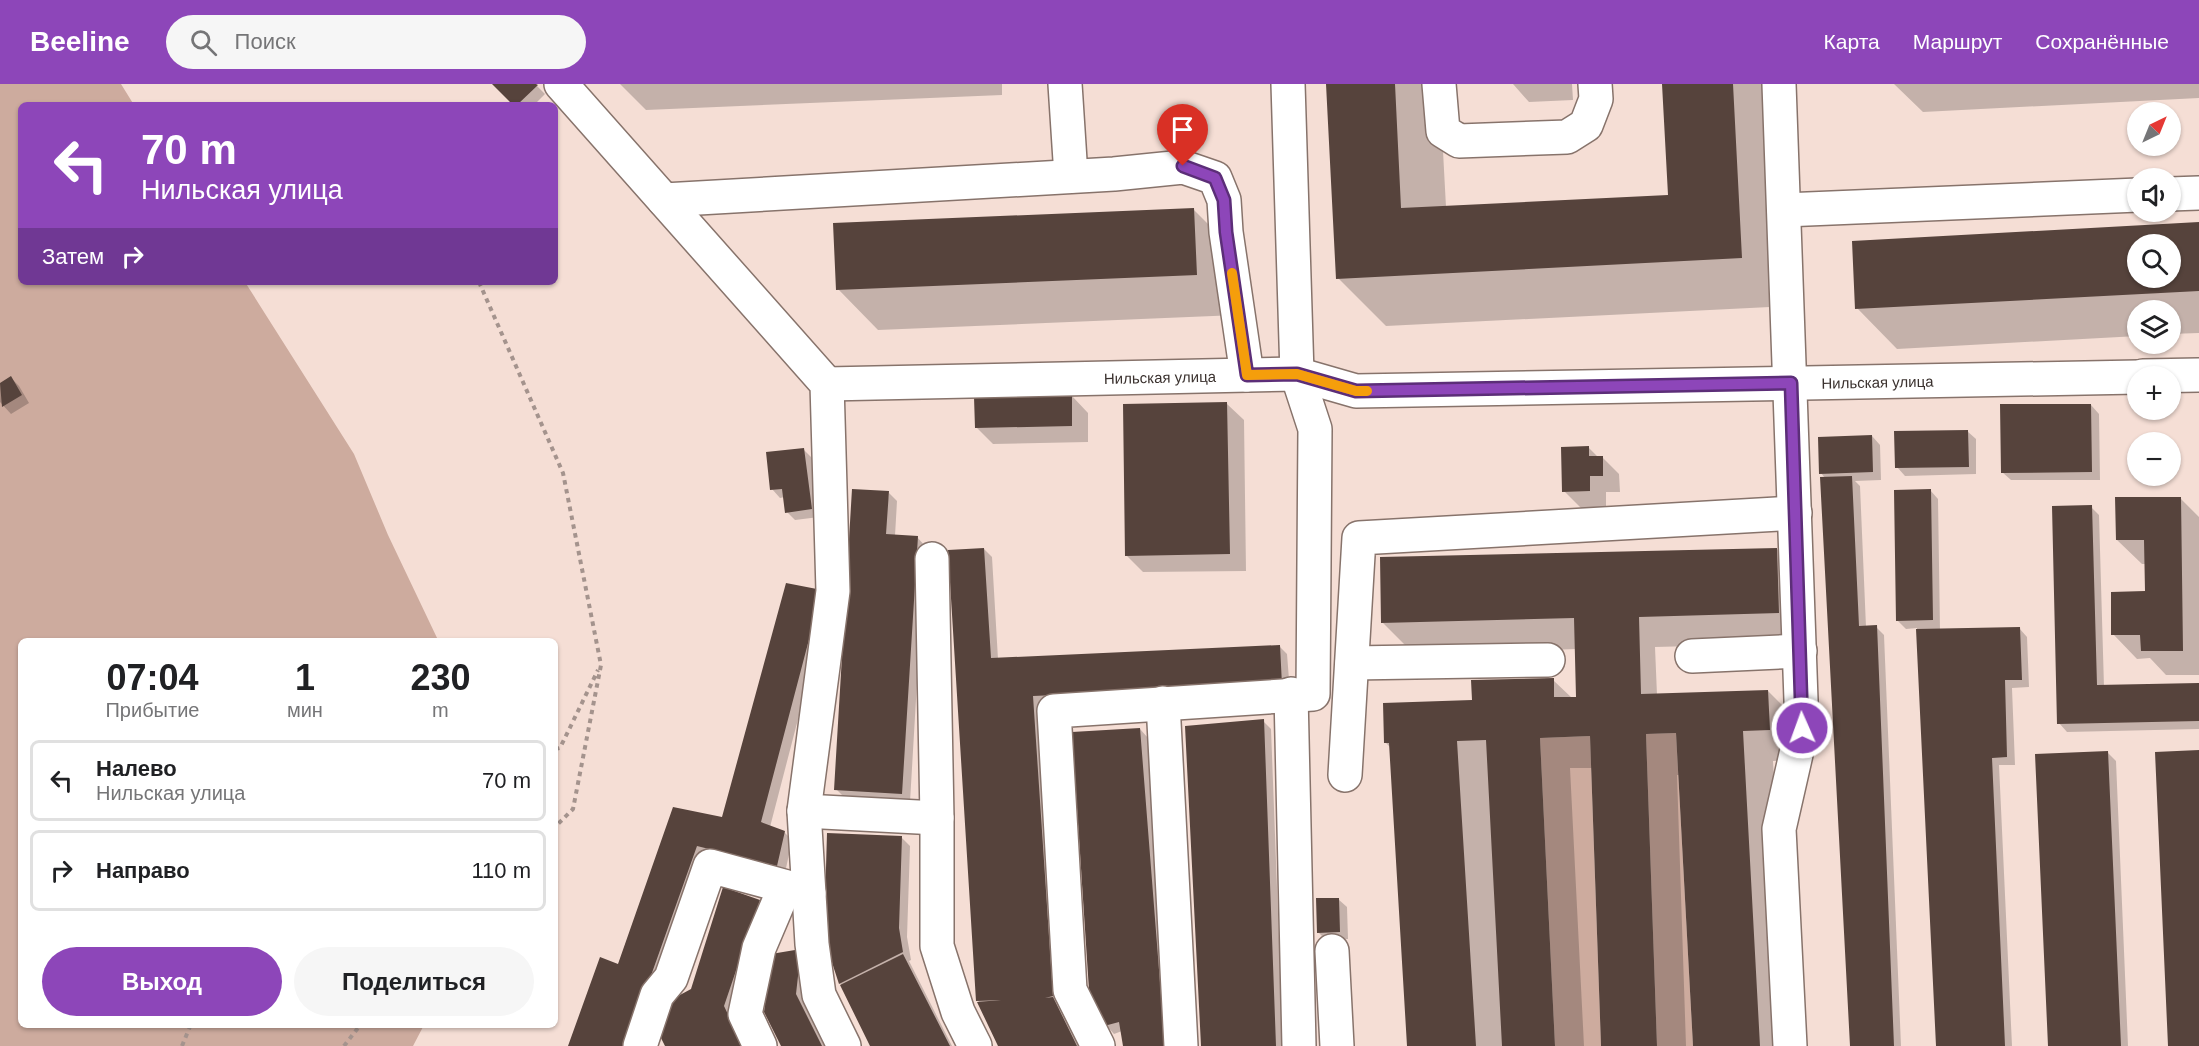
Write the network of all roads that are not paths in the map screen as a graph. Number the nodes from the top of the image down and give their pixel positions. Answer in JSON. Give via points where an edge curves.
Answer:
{"nodes":[{"id":1,"x":561,"y":84,"type":"edge"},
{"id":2,"x":1065,"y":84,"type":"edge"},
{"id":3,"x":1288,"y":84,"type":"edge"},
{"id":4,"x":1439,"y":84,"type":"edge"},
{"id":5,"x":1595,"y":84,"type":"edge"},
{"id":6,"x":1779,"y":84,"type":"edge"},
{"id":7,"x":1071,"y":176,"type":"junction"},
{"id":8,"x":2199,"y":193,"type":"edge"},
{"id":9,"x":2181,"y":194,"type":"edge"},
{"id":10,"x":2127,"y":195,"type":"edge"},
{"id":11,"x":664,"y":200,"type":"junction"},
{"id":12,"x":1784,"y":210,"type":"junction"},
{"id":13,"x":1297,"y":374,"type":"junction"},
{"id":14,"x":1247,"y":375,"type":"junction"},
{"id":15,"x":2181,"y":375,"type":"edge"},
{"id":16,"x":2199,"y":375,"type":"edge"},
{"id":17,"x":2127,"y":377,"type":"edge"},
{"id":18,"x":1791,"y":383,"type":"junction"},
{"id":19,"x":827,"y":384,"type":"junction"},
{"id":20,"x":1795,"y":513,"type":"junction"},
{"id":21,"x":932,"y":559,"type":"dead end"},
{"id":22,"x":1800,"y":651,"type":"junction"},
{"id":23,"x":1692,"y":656,"type":"dead end"},
{"id":24,"x":1548,"y":660,"type":"dead end"},
{"id":25,"x":1352,"y":663,"type":"junction"},
{"id":26,"x":1302,"y":694,"type":"junction"},
{"id":27,"x":1163,"y":703,"type":"junction"},
{"id":28,"x":1345,"y":775,"type":"dead end"},
{"id":29,"x":804,"y":811,"type":"junction"},
{"id":30,"x":937,"y":818,"type":"junction"},
{"id":31,"x":797,"y":890,"type":"junction"},
{"id":32,"x":1332,"y":951,"type":"dead end"},
{"id":33,"x":640,"y":1046,"type":"edge"},
{"id":34,"x":760,"y":1046,"type":"edge"},
{"id":35,"x":844,"y":1046,"type":"edge"},
{"id":36,"x":975,"y":1046,"type":"edge"},
{"id":37,"x":1098,"y":1046,"type":"edge"},
{"id":38,"x":1181,"y":1046,"type":"edge"},
{"id":39,"x":1299,"y":1046,"type":"edge"},
{"id":40,"x":1336,"y":1046,"type":"edge"},
{"id":41,"x":1790,"y":1046,"type":"edge"}],
"edges":[{"from":1,"to":11,"type":"street"},
{"from":2,"to":7,"type":"street"},
{"from":3,"to":13,"type":"street"},
{"from":4,"to":5,"type":"street","via":[[1443,131],[1459,141],[1567,137],[1586,125],[1596,99]]},
{"from":6,"to":12,"type":"street"},
{"from":7,"to":11,"type":"street"},
{"from":7,"to":14,"type":"street","via":[[1183,166],[1215,178],[1224,200]]},
{"from":8,"to":9,"type":"street"},
{"from":10,"to":12,"type":"street"},
{"from":11,"to":19,"type":"street"},
{"from":12,"to":18,"type":"street"},
{"from":13,"to":14,"type":"street","name":"Нильская улица"},
{"from":13,"to":18,"type":"street","name":"Нильская улица","via":[[1356,391]]},
{"from":13,"to":26,"type":"street","via":[[1315,429]]},
{"from":14,"to":19,"type":"street","name":"Нильская улица"},
{"from":15,"to":16,"type":"street"},
{"from":17,"to":18,"type":"street","name":"Нильская улица"},
{"from":18,"to":20,"type":"street"},
{"from":19,"to":29,"type":"street","via":[[833,591]]},
{"from":20,"to":22,"type":"street"},
{"from":20,"to":25,"type":"street","via":[[1359,538]]},
{"from":21,"to":30,"type":"street"},
{"from":22,"to":23,"type":"street"},
{"from":22,"to":41,"type":"street","via":[[1802,728],[1779,829]]},
{"from":24,"to":25,"type":"street"},
{"from":25,"to":28,"type":"street"},
{"from":26,"to":27,"type":"street"},
{"from":26,"to":39,"type":"street"},
{"from":27,"to":37,"type":"street","via":[[1054,711],[1070,990]]},
{"from":27,"to":38,"type":"street"},
{"from":29,"to":30,"type":"street"},
{"from":29,"to":31,"type":"street"},
{"from":30,"to":36,"type":"street","via":[[937,946],[958,1012]]},
{"from":31,"to":33,"type":"street","via":[[710,866],[671,978],[657,995]]},
{"from":31,"to":34,"type":"street","via":[[759,948],[745,1014]]},
{"from":31,"to":35,"type":"street","via":[[812,944],[819,995]]},
{"from":32,"to":40,"type":"street"}]}
